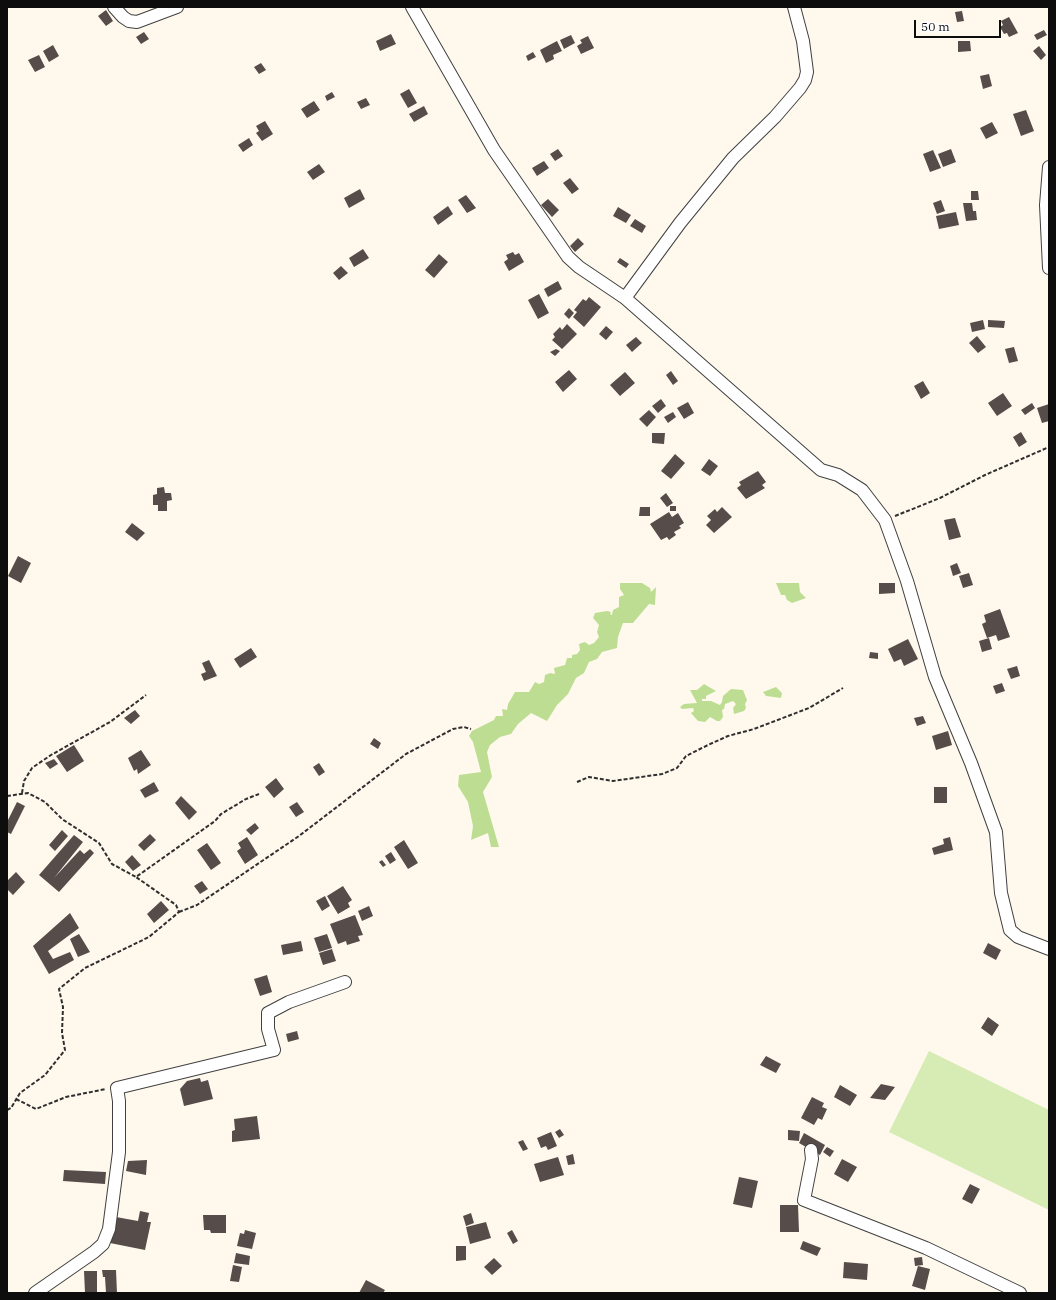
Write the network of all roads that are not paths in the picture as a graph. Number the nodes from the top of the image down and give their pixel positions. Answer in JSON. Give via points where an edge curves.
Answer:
{"nodes":[{"id":1,"x":114,"y":7,"type":"edge"},
{"id":2,"x":177,"y":7,"type":"edge"},
{"id":3,"x":412,"y":7,"type":"edge"},
{"id":4,"x":794,"y":7,"type":"edge"},
{"id":5,"x":1049,"y":167,"type":"edge"},
{"id":6,"x":1049,"y":268,"type":"edge"},
{"id":7,"x":624,"y":298,"type":"junction"},
{"id":8,"x":1049,"y":948,"type":"edge"},
{"id":9,"x":345,"y":982,"type":"dead end"},
{"id":10,"x":811,"y":1150,"type":"dead end"},
{"id":11,"x":35,"y":1293,"type":"edge"},
{"id":12,"x":1020,"y":1293,"type":"edge"}],
"edges":[{"from":1,"to":2,"type":"street","via":[[123,17],[137,22]]},
{"from":3,"to":7,"type":"street","via":[[494,150],[568,257]]},
{"from":4,"to":7,"type":"street","via":[[803,41],[807,72],[805,80],[780,112],[733,158]]},
{"from":5,"to":6,"type":"street","via":[[1046,205]]},
{"from":7,"to":8,"type":"street","via":[[821,470],[838,475],[862,490],[885,520],[905,575],[935,677],[971,763],[996,832],[1001,893],[1010,930],[1018,937]]},
{"from":9,"to":11,"type":"street","via":[[289,1002],[268,1013],[268,1029],[274,1050],[117,1088],[119,1152],[109,1229],[103,1244],[94,1252]]},
{"from":10,"to":12,"type":"street","via":[[812,1159],[804,1200],[926,1248]]}]}
